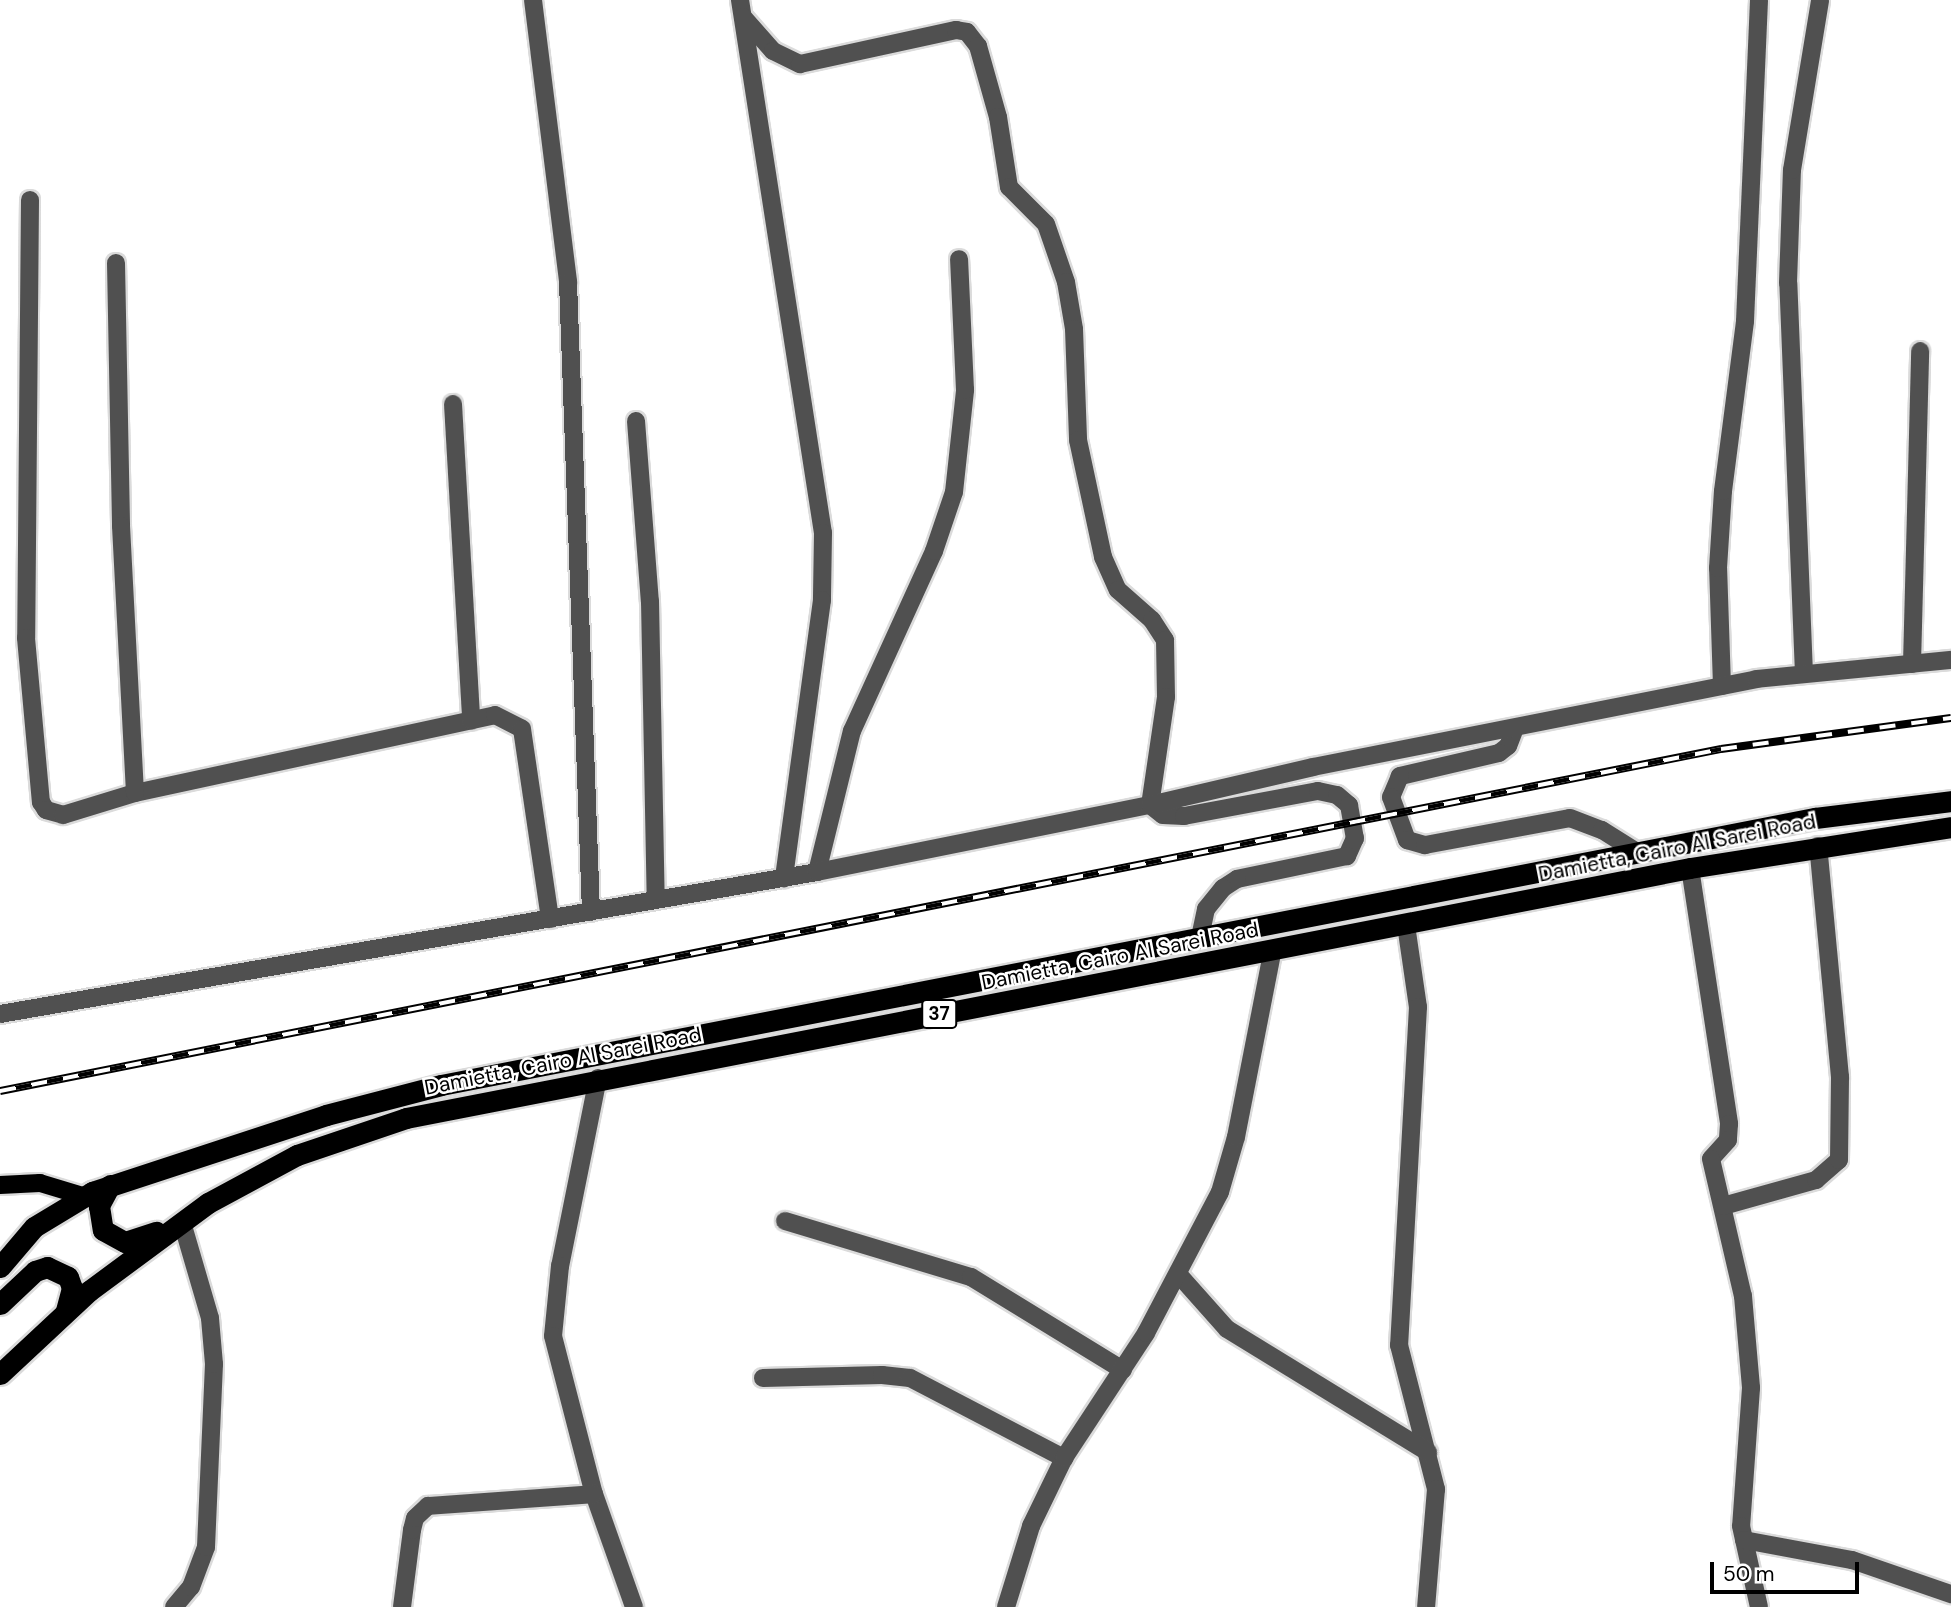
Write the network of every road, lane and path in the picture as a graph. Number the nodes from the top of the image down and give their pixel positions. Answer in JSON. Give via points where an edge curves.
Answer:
{"nodes":[{"id":1,"x":533,"y":0,"type":"edge"},
{"id":2,"x":1759,"y":0,"type":"edge"},
{"id":3,"x":1820,"y":0,"type":"edge"},
{"id":4,"x":741,"y":8,"type":"edge"},
{"id":5,"x":30,"y":200,"type":"dead end"},
{"id":6,"x":959,"y":259,"type":"dead end"},
{"id":7,"x":116,"y":263,"type":"dead end"},
{"id":8,"x":1920,"y":351,"type":"dead end"},
{"id":9,"x":453,"y":404,"type":"dead end"},
{"id":10,"x":636,"y":421,"type":"dead end"},
{"id":11,"x":1951,"y":660,"type":"edge"},
{"id":12,"x":1912,"y":664,"type":"junction"},
{"id":13,"x":1804,"y":674,"type":"junction"},
{"id":14,"x":1722,"y":686,"type":"junction"},
{"id":15,"x":471,"y":720,"type":"junction"},
{"id":16,"x":1515,"y":728,"type":"junction"},
{"id":17,"x":135,"y":793,"type":"junction"},
{"id":18,"x":1951,"y":801,"type":"edge"},
{"id":19,"x":1150,"y":805,"type":"junction"},
{"id":20,"x":1951,"y":827,"type":"edge"},
{"id":21,"x":1818,"y":846,"type":"junction"},
{"id":22,"x":1637,"y":852,"type":"junction"},
{"id":23,"x":1690,"y":868,"type":"junction"},
{"id":24,"x":817,"y":872,"type":"junction"},
{"id":25,"x":784,"y":878,"type":"junction"},
{"id":26,"x":656,"y":901,"type":"junction"},
{"id":27,"x":591,"y":912,"type":"junction"},
{"id":28,"x":550,"y":919,"type":"junction"},
{"id":29,"x":1406,"y":925,"type":"junction"},
{"id":30,"x":1200,"y":937,"type":"junction"},
{"id":31,"x":1272,"y":953,"type":"junction"},
{"id":32,"x":0,"y":1014,"type":"edge"},
{"id":33,"x":598,"y":1078,"type":"junction"},
{"id":34,"x":0,"y":1185,"type":"edge"},
{"id":35,"x":110,"y":1185,"type":"junction"},
{"id":36,"x":83,"y":1196,"type":"junction"},
{"id":37,"x":1723,"y":1206,"type":"junction"},
{"id":38,"x":785,"y":1221,"type":"dead end"},
{"id":39,"x":182,"y":1222,"type":"junction"},
{"id":40,"x":0,"y":1266,"type":"edge"},
{"id":41,"x":1179,"y":1275,"type":"junction"},
{"id":42,"x":0,"y":1304,"type":"edge"},
{"id":43,"x":66,"y":1311,"type":"junction"},
{"id":44,"x":1123,"y":1370,"type":"junction"},
{"id":45,"x":0,"y":1374,"type":"edge"},
{"id":46,"x":763,"y":1378,"type":"dead end"},
{"id":47,"x":1427,"y":1452,"type":"junction"},
{"id":48,"x":1063,"y":1458,"type":"junction"},
{"id":49,"x":594,"y":1494,"type":"junction"},
{"id":50,"x":1744,"y":1539,"type":"junction"},
{"id":51,"x":1951,"y":1594,"type":"edge"},
{"id":52,"x":174,"y":1607,"type":"edge"},
{"id":53,"x":402,"y":1607,"type":"edge"},
{"id":54,"x":634,"y":1607,"type":"edge"},
{"id":55,"x":1006,"y":1607,"type":"edge"},
{"id":56,"x":1426,"y":1607,"type":"edge"},
{"id":57,"x":1759,"y":1607,"type":"edge"}],
"edges":[{"from":1,"to":27,"type":"street","via":[[568,282]]},
{"from":2,"to":14,"type":"street","via":[[1745,321],[1718,568]]},
{"from":3,"to":13,"type":"street","via":[[1792,170],[1788,283]]},
{"from":4,"to":19,"type":"street","via":[[774,51],[800,64],[957,30],[967,32],[978,46],[998,117],[1009,187],[1046,224],[1066,282],[1074,330],[1078,440],[1103,556],[1118,590],[1152,620],[1165,640],[1166,697]]},
{"from":4,"to":25,"type":"street","via":[[823,533],[819,625]]},
{"from":5,"to":17,"type":"street","via":[[26,638],[41,802],[46,810],[63,815]]},
{"from":6,"to":24,"type":"street","via":[[965,390],[954,492],[934,551],[852,731]]},
{"from":7,"to":17,"type":"street","via":[[121,526]]},
{"from":8,"to":12,"type":"street"},
{"from":9,"to":15,"type":"street"},
{"from":10,"to":26,"type":"street","via":[[650,601]]},
{"from":11,"to":12,"type":"street"},
{"from":12,"to":13,"type":"street"},
{"from":13,"to":14,"type":"street"},
{"from":14,"to":16,"type":"street"},
{"from":15,"to":17,"type":"street"},
{"from":15,"to":28,"type":"street","via":[[495,715],[522,729]]},
{"from":16,"to":19,"type":"street","via":[[1313,767]]},
{"from":16,"to":22,"type":"street","via":[[1508,746],[1499,753],[1400,776],[1391,797],[1407,840],[1425,845],[1570,818],[1602,830]]},
{"from":18,"to":22,"type":"highway","name":"Damietta, Cairo Al Sarei Road","number":"37","via":[[1815,818]]},
{"from":19,"to":24,"type":"street"},
{"from":19,"to":30,"type":"street","via":[[1163,815],[1184,816],[1318,791],[1337,794],[1349,804],[1355,838],[1348,856],[1237,879],[1206,909]]},
{"from":20,"to":21,"type":"highway","name":"Damietta, Cairo Al Sarei Road","number":"37"},
{"from":21,"to":23,"type":"highway","name":"Damietta, Cairo Al Sarei Road","number":"37"},
{"from":21,"to":37,"type":"street","via":[[1840,1077],[1839,1160],[1816,1180]]},
{"from":22,"to":30,"type":"highway","name":"Damietta, Cairo Al Sarei Road","number":"37"},
{"from":23,"to":29,"type":"highway","name":"Damietta, Cairo Al Sarei Road","number":"37"},
{"from":23,"to":37,"type":"street","via":[[1729,1124],[1728,1140],[1711,1159]]},
{"from":24,"to":25,"type":"street"},
{"from":25,"to":26,"type":"street"},
{"from":26,"to":27,"type":"street"},
{"from":27,"to":28,"type":"street"},
{"from":28,"to":32,"type":"street"},
{"from":29,"to":31,"type":"highway","name":"Damietta, Cairo Al Sarei Road","number":"37"},
{"from":29,"to":47,"type":"street","via":[[1418,1007],[1399,1345]]},
{"from":30,"to":35,"type":"highway","name":"Damietta, Cairo Al Sarei Road","number":"37","via":[[441,1085],[326,1115]]},
{"from":31,"to":33,"type":"highway","name":"Damietta, Cairo Al Sarei Road","number":"37"},
{"from":31,"to":41,"type":"street","via":[[1230,1161]]},
{"from":33,"to":39,"type":"highway","name":"Damietta, Cairo Al Sarei Road","number":"37","via":[[419,1115],[331,1141],[264,1170]]},
{"from":33,"to":49,"type":"street","via":[[560,1266],[553,1336]]},
{"from":34,"to":36,"type":"main road","via":[[40,1183]]},
{"from":35,"to":36,"type":"highway","name":"Damietta, Cairo Al Sarei Road","number":"37"},
{"from":35,"to":39,"type":"highway","via":[[98,1218],[113,1239],[125,1242]]},
{"from":36,"to":40,"type":"highway","name":"Damietta, Cairo Al Sarei Road","number":"37","via":[[34,1227]]},
{"from":37,"to":50,"type":"street","via":[[1743,1296],[1751,1388],[1742,1489]]},
{"from":38,"to":44,"type":"street","via":[[971,1277]]},
{"from":39,"to":43,"type":"highway","name":"Damietta, Cairo Al Sarei Road","number":"37"},
{"from":39,"to":52,"type":"street","via":[[211,1318],[214,1364],[206,1546],[191,1587]]},
{"from":41,"to":44,"type":"street"},
{"from":41,"to":47,"type":"street","via":[[1227,1329]]},
{"from":42,"to":43,"type":"highway","via":[[35,1271],[47,1267],[68,1277],[72,1288]]},
{"from":43,"to":45,"type":"highway","name":"Damietta, Cairo Al Sarei Road","number":"37"},
{"from":44,"to":48,"type":"street"},
{"from":46,"to":48,"type":"street","via":[[910,1378]]},
{"from":47,"to":56,"type":"street","via":[[1437,1510]]},
{"from":48,"to":55,"type":"street","via":[[1031,1526]]},
{"from":49,"to":53,"type":"street","via":[[428,1506],[415,1518]]},
{"from":49,"to":54,"type":"street"},
{"from":50,"to":51,"type":"street","via":[[1852,1560]]},
{"from":50,"to":57,"type":"street"}]}
